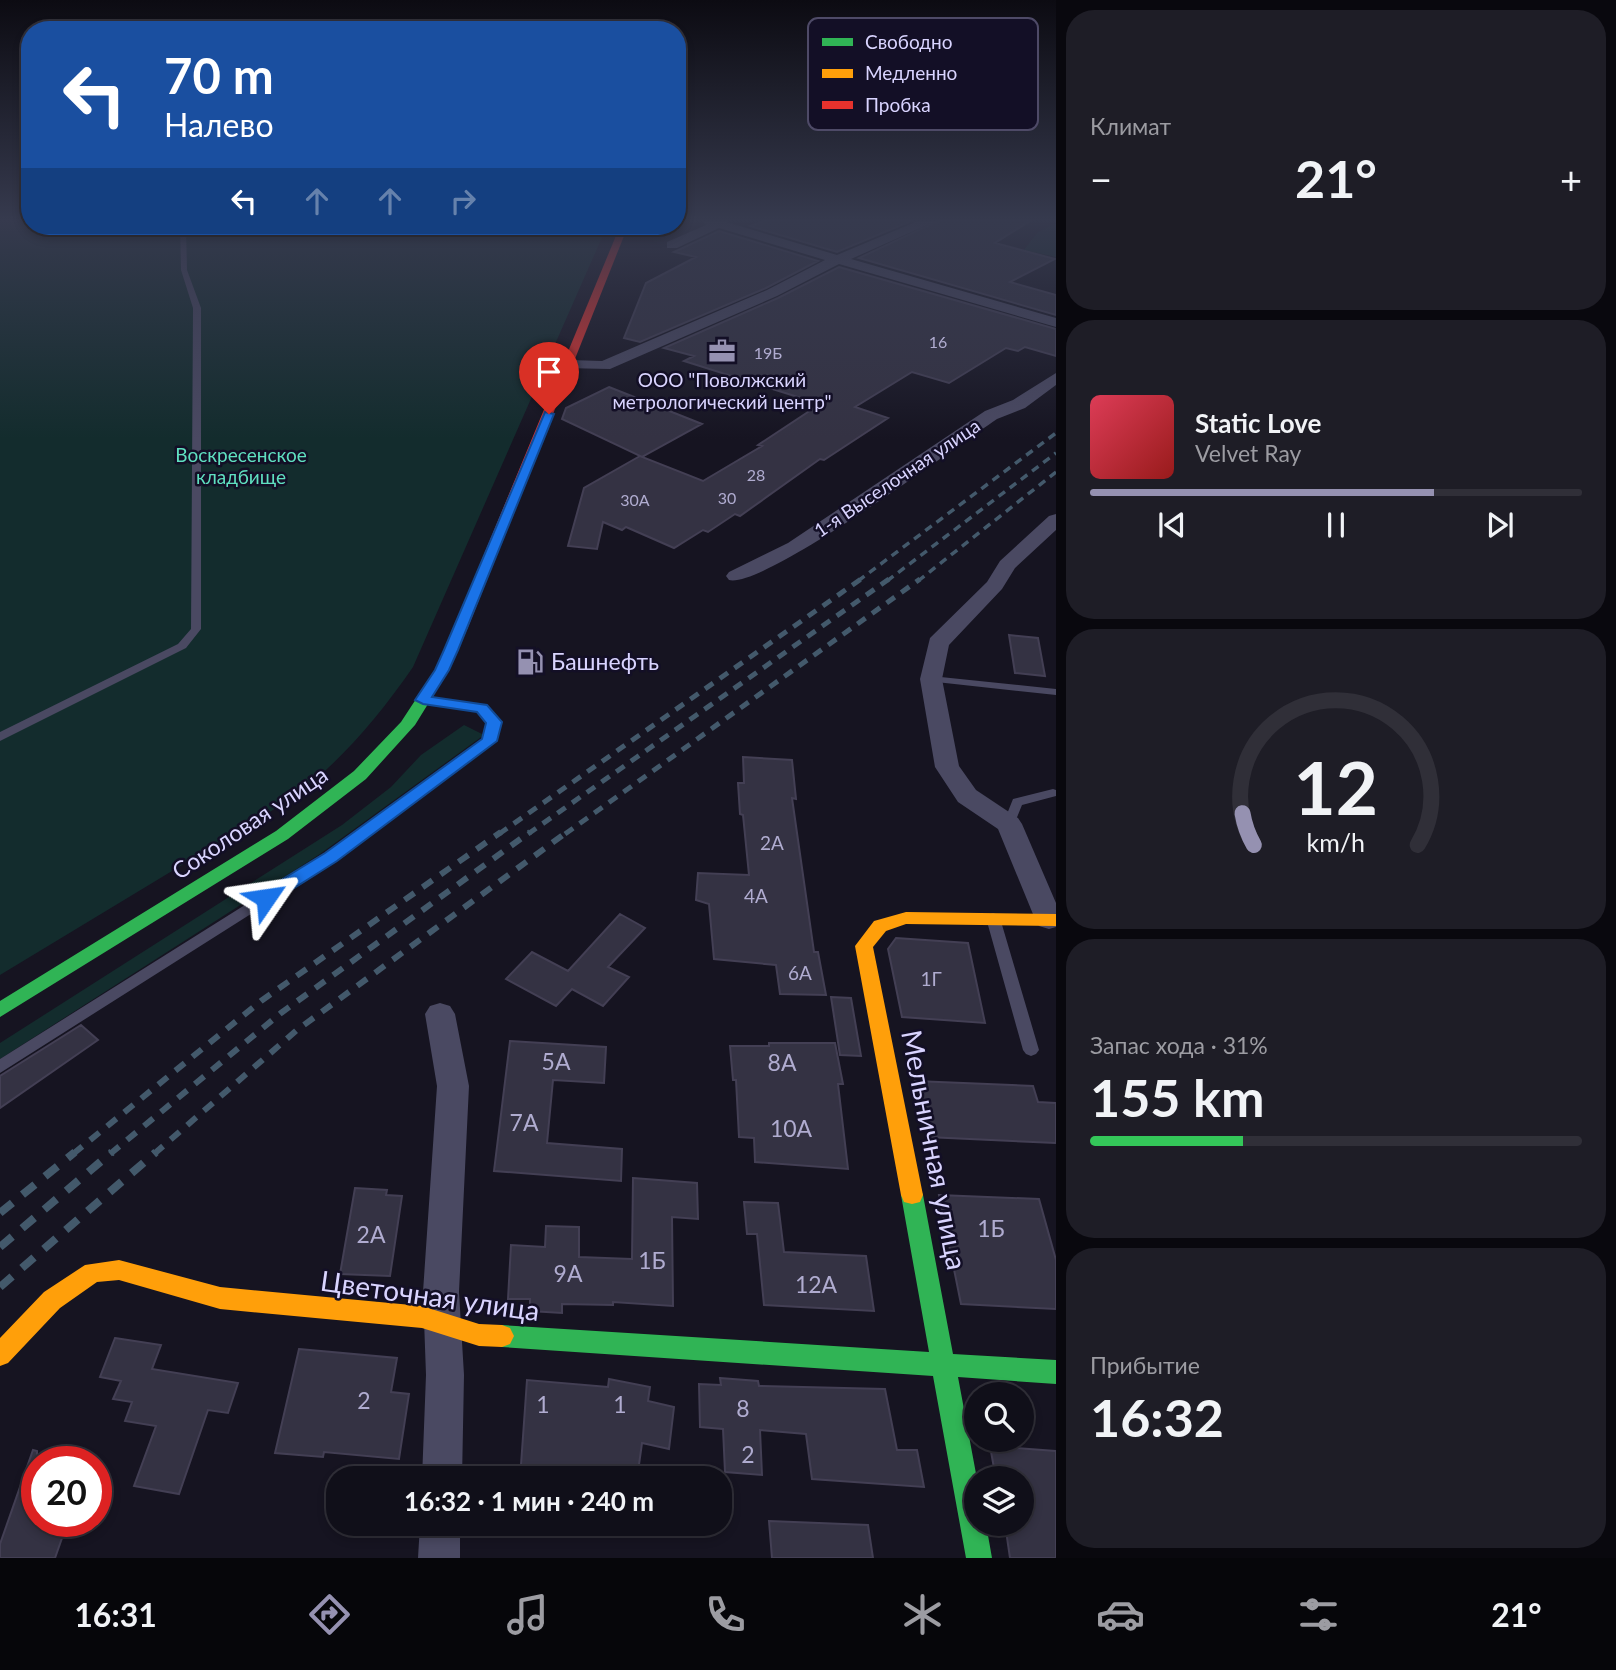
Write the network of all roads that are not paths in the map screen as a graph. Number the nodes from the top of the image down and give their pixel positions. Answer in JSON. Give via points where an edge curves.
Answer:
{"nodes":[{"id":1,"x":192,"y":294,"type":"edge"},
{"id":2,"x":597,"y":294,"type":"edge"},
{"id":3,"x":770,"y":294,"type":"edge"},
{"id":4,"x":958,"y":294,"type":"edge"},
{"id":5,"x":1056,"y":323,"type":"edge"},
{"id":6,"x":569,"y":365,"type":"junction"},
{"id":7,"x":1056,"y":378,"type":"edge"},
{"id":8,"x":1056,"y":520,"type":"edge"},
{"id":9,"x":736,"y":576,"type":"dead end"},
{"id":10,"x":931,"y":679,"type":"junction"},
{"id":11,"x":1056,"y":692,"type":"edge"},
{"id":12,"x":423,"y":700,"type":"junction"},
{"id":13,"x":0,"y":737,"type":"edge"},
{"id":14,"x":1053,"y":793,"type":"dead end"},
{"id":15,"x":1009,"y":824,"type":"junction"},
{"id":16,"x":993,"y":918,"type":"junction"},
{"id":17,"x":1052,"y":920,"type":"edge"},
{"id":18,"x":0,"y":1010,"type":"edge"},
{"id":19,"x":440,"y":1014,"type":"dead end"},
{"id":20,"x":1031,"y":1050,"type":"dead end"},
{"id":21,"x":0,"y":1067,"type":"edge"},
{"id":22,"x":444,"y":1324,"type":"junction"},
{"id":23,"x":0,"y":1354,"type":"edge"},
{"id":24,"x":945,"y":1364,"type":"junction"},
{"id":25,"x":1056,"y":1372,"type":"edge"},
{"id":26,"x":442,"y":1466,"type":"edge"},
{"id":27,"x":440,"y":1536,"type":"edge"},
{"id":28,"x":439,"y":1558,"type":"edge"},
{"id":29,"x":979,"y":1558,"type":"edge"}],
"edges":[{"from":1,"to":13,"type":"lane","via":[[197,308],[196,629],[183,646]]},
{"from":2,"to":6,"type":"main road","name":"Соколовая улица"},
{"from":3,"to":6,"type":"street","via":[[604,366]]},
{"from":4,"to":5,"type":"street"},
{"from":6,"to":12,"type":"main road","name":"Соколовая улица","via":[[463,624]]},
{"from":7,"to":9,"type":"street","name":"1-я Выселочная улица","via":[[1019,404],[991,415],[795,547]]},
{"from":8,"to":10,"type":"street","via":[[1007,565],[995,585],[938,643]]},
{"from":10,"to":11,"type":"lane"},
{"from":10,"to":15,"type":"street","via":[[947,767],[967,796]]},
{"from":12,"to":18,"type":"main road","name":"Соколовая улица","via":[[407,725],[360,775],[317,811]]},
{"from":12,"to":21,"type":"lane","via":[[481,708],[494,722],[490,741],[331,857]]},
{"from":14,"to":15,"type":"lane","via":[[1017,802]]},
{"from":15,"to":17,"type":"street","name":"Мельничная улица"},
{"from":16,"to":17,"type":"main road","name":"Мельничная улица"},
{"from":16,"to":20,"type":"lane"},
{"from":16,"to":24,"type":"main road","name":"Мельничная улица","via":[[906,918],[880,926],[864,946]]},
{"from":19,"to":22,"type":"street","via":[[453,1086],[441,1292]]},
{"from":22,"to":23,"type":"main road","name":"Цветочная улица","via":[[422,1317],[220,1298],[119,1270],[93,1272],[52,1300]]},
{"from":22,"to":24,"type":"main road","name":"Цветочная улица","via":[[480,1335]]},
{"from":22,"to":26,"type":"street"},
{"from":24,"to":25,"type":"main road","name":"Цветочная улица"},
{"from":24,"to":29,"type":"main road","name":"Мельничная улица"},
{"from":27,"to":28,"type":"street"}]}
